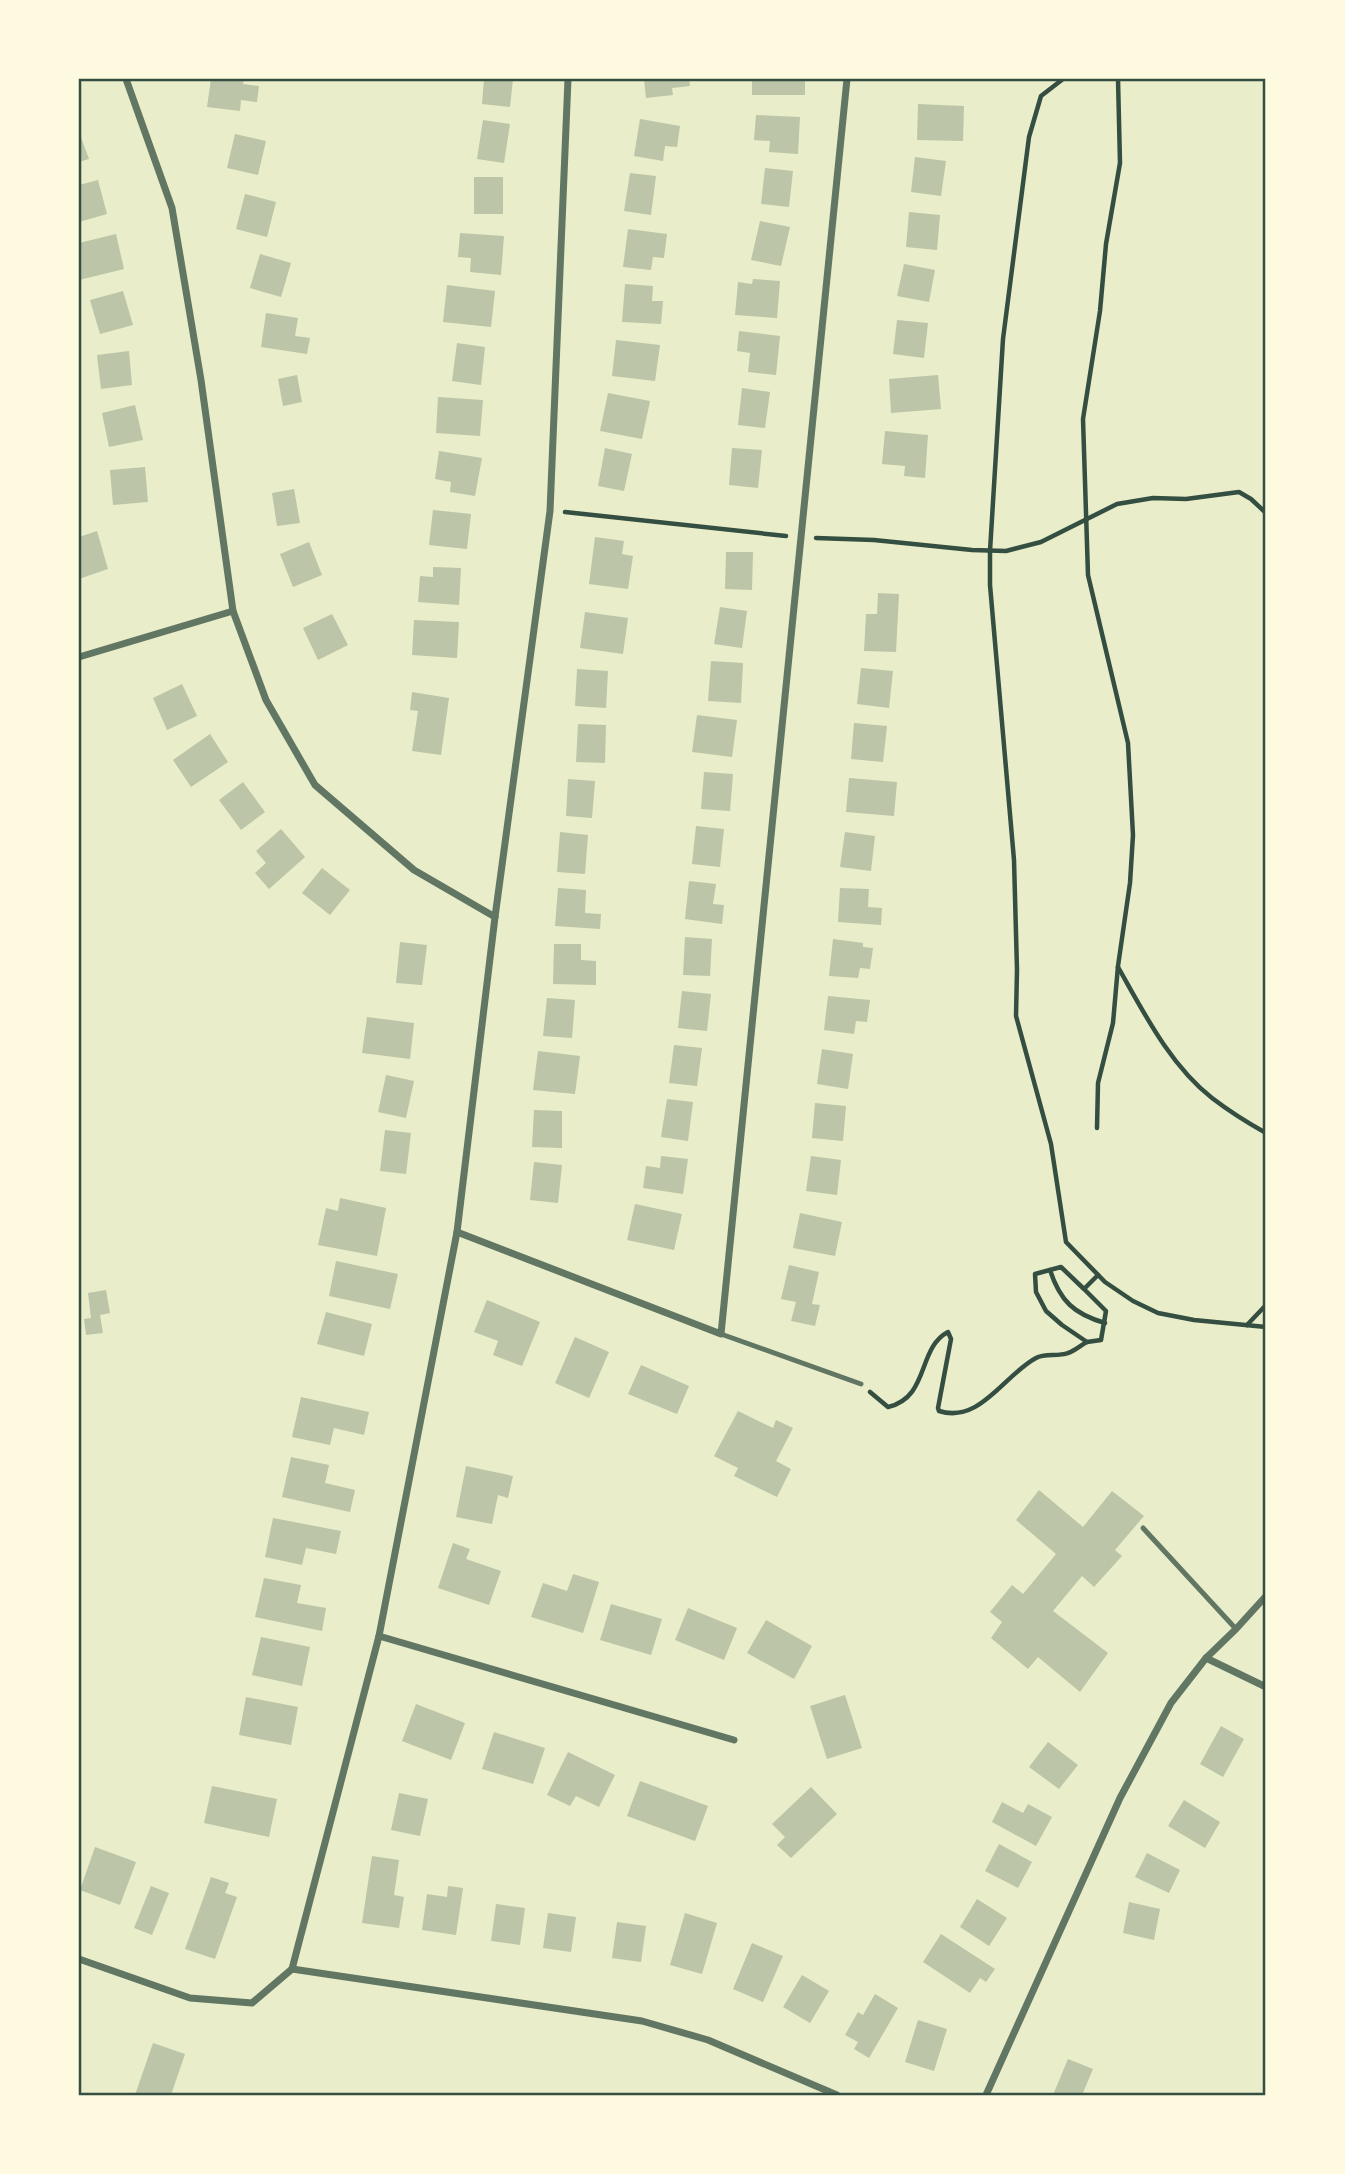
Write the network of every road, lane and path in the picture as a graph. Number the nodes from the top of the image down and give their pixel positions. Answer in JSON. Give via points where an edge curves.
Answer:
{"nodes":[{"id":1,"x":126,"y":79,"type":"edge"},
{"id":2,"x":568,"y":79,"type":"edge"},
{"id":3,"x":848,"y":79,"type":"edge"},
{"id":4,"x":1063,"y":79,"type":"edge"},
{"id":5,"x":1118,"y":79,"type":"edge"},
{"id":6,"x":550,"y":511,"type":"junction"},
{"id":7,"x":1266,"y":513,"type":"edge"},
{"id":8,"x":1087,"y":519,"type":"junction"},
{"id":9,"x":802,"y":537,"type":"junction"},
{"id":10,"x":990,"y":551,"type":"junction"},
{"id":11,"x":233,"y":611,"type":"junction"},
{"id":12,"x":79,"y":657,"type":"edge"},
{"id":13,"x":495,"y":917,"type":"junction"},
{"id":14,"x":1118,"y":967,"type":"junction"},
{"id":15,"x":1097,"y":1128,"type":"dead end"},
{"id":16,"x":1266,"y":1133,"type":"edge"},
{"id":17,"x":457,"y":1232,"type":"junction"},
{"id":18,"x":1050,"y":1270,"type":"junction"},
{"id":19,"x":1098,"y":1275,"type":"junction"},
{"id":20,"x":1084,"y":1289,"type":"junction"},
{"id":21,"x":1266,"y":1305,"type":"edge"},
{"id":22,"x":1105,"y":1323,"type":"junction"},
{"id":23,"x":1246,"y":1325,"type":"junction"},
{"id":24,"x":1266,"y":1328,"type":"edge"},
{"id":25,"x":721,"y":1334,"type":"junction"},
{"id":26,"x":1087,"y":1342,"type":"junction"},
{"id":27,"x":861,"y":1384,"type":"joint"},
{"id":28,"x":1143,"y":1528,"type":"dead end"},
{"id":29,"x":1266,"y":1596,"type":"edge"},
{"id":30,"x":1236,"y":1629,"type":"junction"},
{"id":31,"x":379,"y":1636,"type":"junction"},
{"id":32,"x":1206,"y":1658,"type":"junction"},
{"id":33,"x":1266,"y":1687,"type":"edge"},
{"id":34,"x":734,"y":1740,"type":"dead end"},
{"id":35,"x":79,"y":1959,"type":"edge"},
{"id":36,"x":292,"y":1969,"type":"junction"},
{"id":37,"x":837,"y":2095,"type":"edge"},
{"id":38,"x":986,"y":2095,"type":"edge"}],
"edges":[{"from":1,"to":11,"type":"street","via":[[172,208]]},
{"from":2,"to":6,"type":"street"},
{"from":3,"to":9,"type":"street"},
{"from":4,"to":10,"type":"path","via":[[1041,96],[1029,137],[1003,340]]},
{"from":5,"to":8,"type":"path","via":[[1120,163],[1083,419]]},
{"from":6,"to":9,"type":"path"},
{"from":6,"to":13,"type":"street"},
{"from":7,"to":8,"type":"path","via":[[1239,492],[1129,502]]},
{"from":8,"to":10,"type":"path","via":[[1041,542]]},
{"from":8,"to":14,"type":"path","via":[[1088,575],[1128,743],[1133,835]]},
{"from":9,"to":10,"type":"path"},
{"from":9,"to":25,"type":"street"},
{"from":10,"to":19,"type":"path","via":[[1013,860],[1016,1016],[1051,1144],[1066,1242]]},
{"from":11,"to":12,"type":"street"},
{"from":11,"to":13,"type":"street","via":[[265,700],[315,785],[414,870]]},
{"from":13,"to":17,"type":"street"},
{"from":14,"to":15,"type":"path","via":[[1113,1023],[1098,1083]]},
{"from":14,"to":16,"type":"path","via":[[1170,1053],[1191,1078]]},
{"from":17,"to":25,"type":"street"},
{"from":17,"to":31,"type":"street"},
{"from":18,"to":20,"type":"path","via":[[1061,1267]]},
{"from":18,"to":22,"type":"path","via":[[1069,1306]]},
{"from":18,"to":26,"type":"path","via":[[1035,1274],[1036,1292],[1046,1311]]},
{"from":19,"to":20,"type":"path"},
{"from":19,"to":23,"type":"path","via":[[1158,1313]]},
{"from":20,"to":22,"type":"path","via":[[1106,1311]]},
{"from":21,"to":23,"type":"path"},
{"from":22,"to":26,"type":"path","via":[[1101,1340]]},
{"from":23,"to":24,"type":"path"},
{"from":25,"to":27,"type":"lane"},
{"from":26,"to":27,"type":"path","via":[[1068,1353],[1037,1357],[975,1409],[950,1414],[938,1408],[951,1339],[948,1332],[935,1344],[917,1387],[897,1405],[882,1405]]},
{"from":28,"to":30,"type":"lane"},
{"from":29,"to":30,"type":"street"},
{"from":30,"to":32,"type":"street"},
{"from":31,"to":34,"type":"street"},
{"from":31,"to":36,"type":"street"},
{"from":32,"to":33,"type":"street"},
{"from":32,"to":38,"type":"street","via":[[1171,1703],[1120,1798]]},
{"from":35,"to":36,"type":"street","via":[[190,1998],[252,2003]]},
{"from":36,"to":37,"type":"street","via":[[642,2021],[708,2040]]}]}
